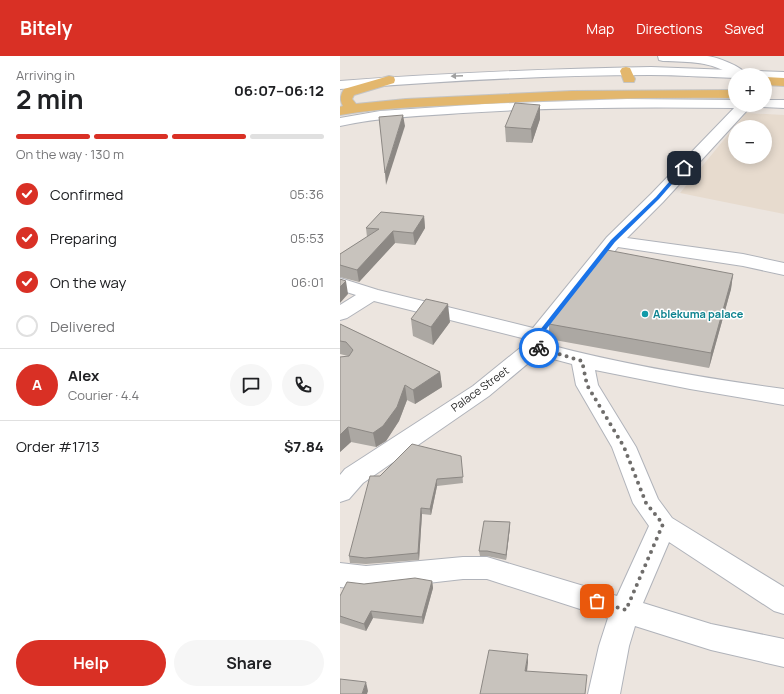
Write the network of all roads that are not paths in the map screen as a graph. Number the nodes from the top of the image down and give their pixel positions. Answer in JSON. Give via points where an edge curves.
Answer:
{"nodes":[{"id":1,"x":662,"y":57,"type":"edge"},
{"id":2,"x":728,"y":70,"type":"edge"},
{"id":3,"x":674,"y":72,"type":"junction"},
{"id":4,"x":628,"y":75,"type":"junction"},
{"id":5,"x":772,"y":75,"type":"edge"},
{"id":6,"x":728,"y":76,"type":"edge"},
{"id":7,"x":784,"y":76,"type":"edge"},
{"id":8,"x":728,"y":77,"type":"edge"},
{"id":9,"x":389,"y":80,"type":"joint"},
{"id":10,"x":772,"y":82,"type":"edge"},
{"id":11,"x":784,"y":82,"type":"edge"},
{"id":12,"x":342,"y":92,"type":"edge"},
{"id":13,"x":728,"y":94,"type":"edge"},
{"id":14,"x":772,"y":95,"type":"edge"},
{"id":15,"x":784,"y":96,"type":"edge"},
{"id":16,"x":567,"y":99,"type":"junction"},
{"id":17,"x":728,"y":104,"type":"edge"},
{"id":18,"x":772,"y":104,"type":"edge"},
{"id":19,"x":784,"y":104,"type":"edge"},
{"id":20,"x":346,"y":110,"type":"edge"},
{"id":21,"x":738,"y":112,"type":"edge"},
{"id":22,"x":340,"y":122,"type":"edge"},
{"id":23,"x":613,"y":241,"type":"junction"},
{"id":24,"x":784,"y":269,"type":"edge"},
{"id":25,"x":340,"y":284,"type":"edge"},
{"id":26,"x":371,"y":294,"type":"junction"},
{"id":27,"x":340,"y":314,"type":"edge"},
{"id":28,"x":536,"y":342,"type":"junction"},
{"id":29,"x":582,"y":361,"type":"junction"},
{"id":30,"x":784,"y":397,"type":"edge"},
{"id":31,"x":340,"y":492,"type":"edge"},
{"id":32,"x":663,"y":524,"type":"junction"},
{"id":33,"x":340,"y":575,"type":"edge"},
{"id":34,"x":784,"y":602,"type":"edge"},
{"id":35,"x":626,"y":610,"type":"junction"},
{"id":36,"x":784,"y":653,"type":"edge"},
{"id":37,"x":604,"y":694,"type":"edge"}],
"edges":[{"from":1,"to":2,"type":"street","via":[[706,59]]},
{"from":1,"to":3,"type":"street"},
{"from":3,"to":4,"type":"street"},
{"from":3,"to":6,"type":"street"},
{"from":4,"to":8,"type":"main road"},
{"from":4,"to":9,"type":"street","one_way":true},
{"from":4,"to":12,"type":"main road"},
{"from":5,"to":7,"type":"street"},
{"from":9,"to":12,"type":"main road"},
{"from":10,"to":11,"type":"main road"},
{"from":12,"to":20,"type":"main road"},
{"from":13,"to":16,"type":"main road"},
{"from":14,"to":15,"type":"main road"},
{"from":16,"to":17,"type":"street"},
{"from":16,"to":20,"type":"main road","via":[[414,103]]},
{"from":16,"to":22,"type":"street","via":[[403,113]]},
{"from":18,"to":19,"type":"street"},
{"from":21,"to":23,"type":"street","name":"Palace Street"},
{"from":23,"to":24,"type":"street","via":[[743,260]]},
{"from":23,"to":28,"type":"street","name":"Palace Street"},
{"from":25,"to":26,"type":"street"},
{"from":26,"to":27,"type":"street"},
{"from":26,"to":28,"type":"street"},
{"from":28,"to":29,"type":"street"},
{"from":28,"to":31,"type":"street","name":"Palace Street","via":[[481,391],[354,476]]},
{"from":29,"to":30,"type":"street","via":[[659,377]]},
{"from":29,"to":32,"type":"street","via":[[587,385],[624,447],[646,503]]},
{"from":32,"to":34,"type":"street"},
{"from":32,"to":35,"type":"street"},
{"from":33,"to":35,"type":"street","via":[[366,578],[487,568]]},
{"from":35,"to":36,"type":"street","via":[[711,636]]},
{"from":35,"to":37,"type":"street","via":[[614,646]]}]}
